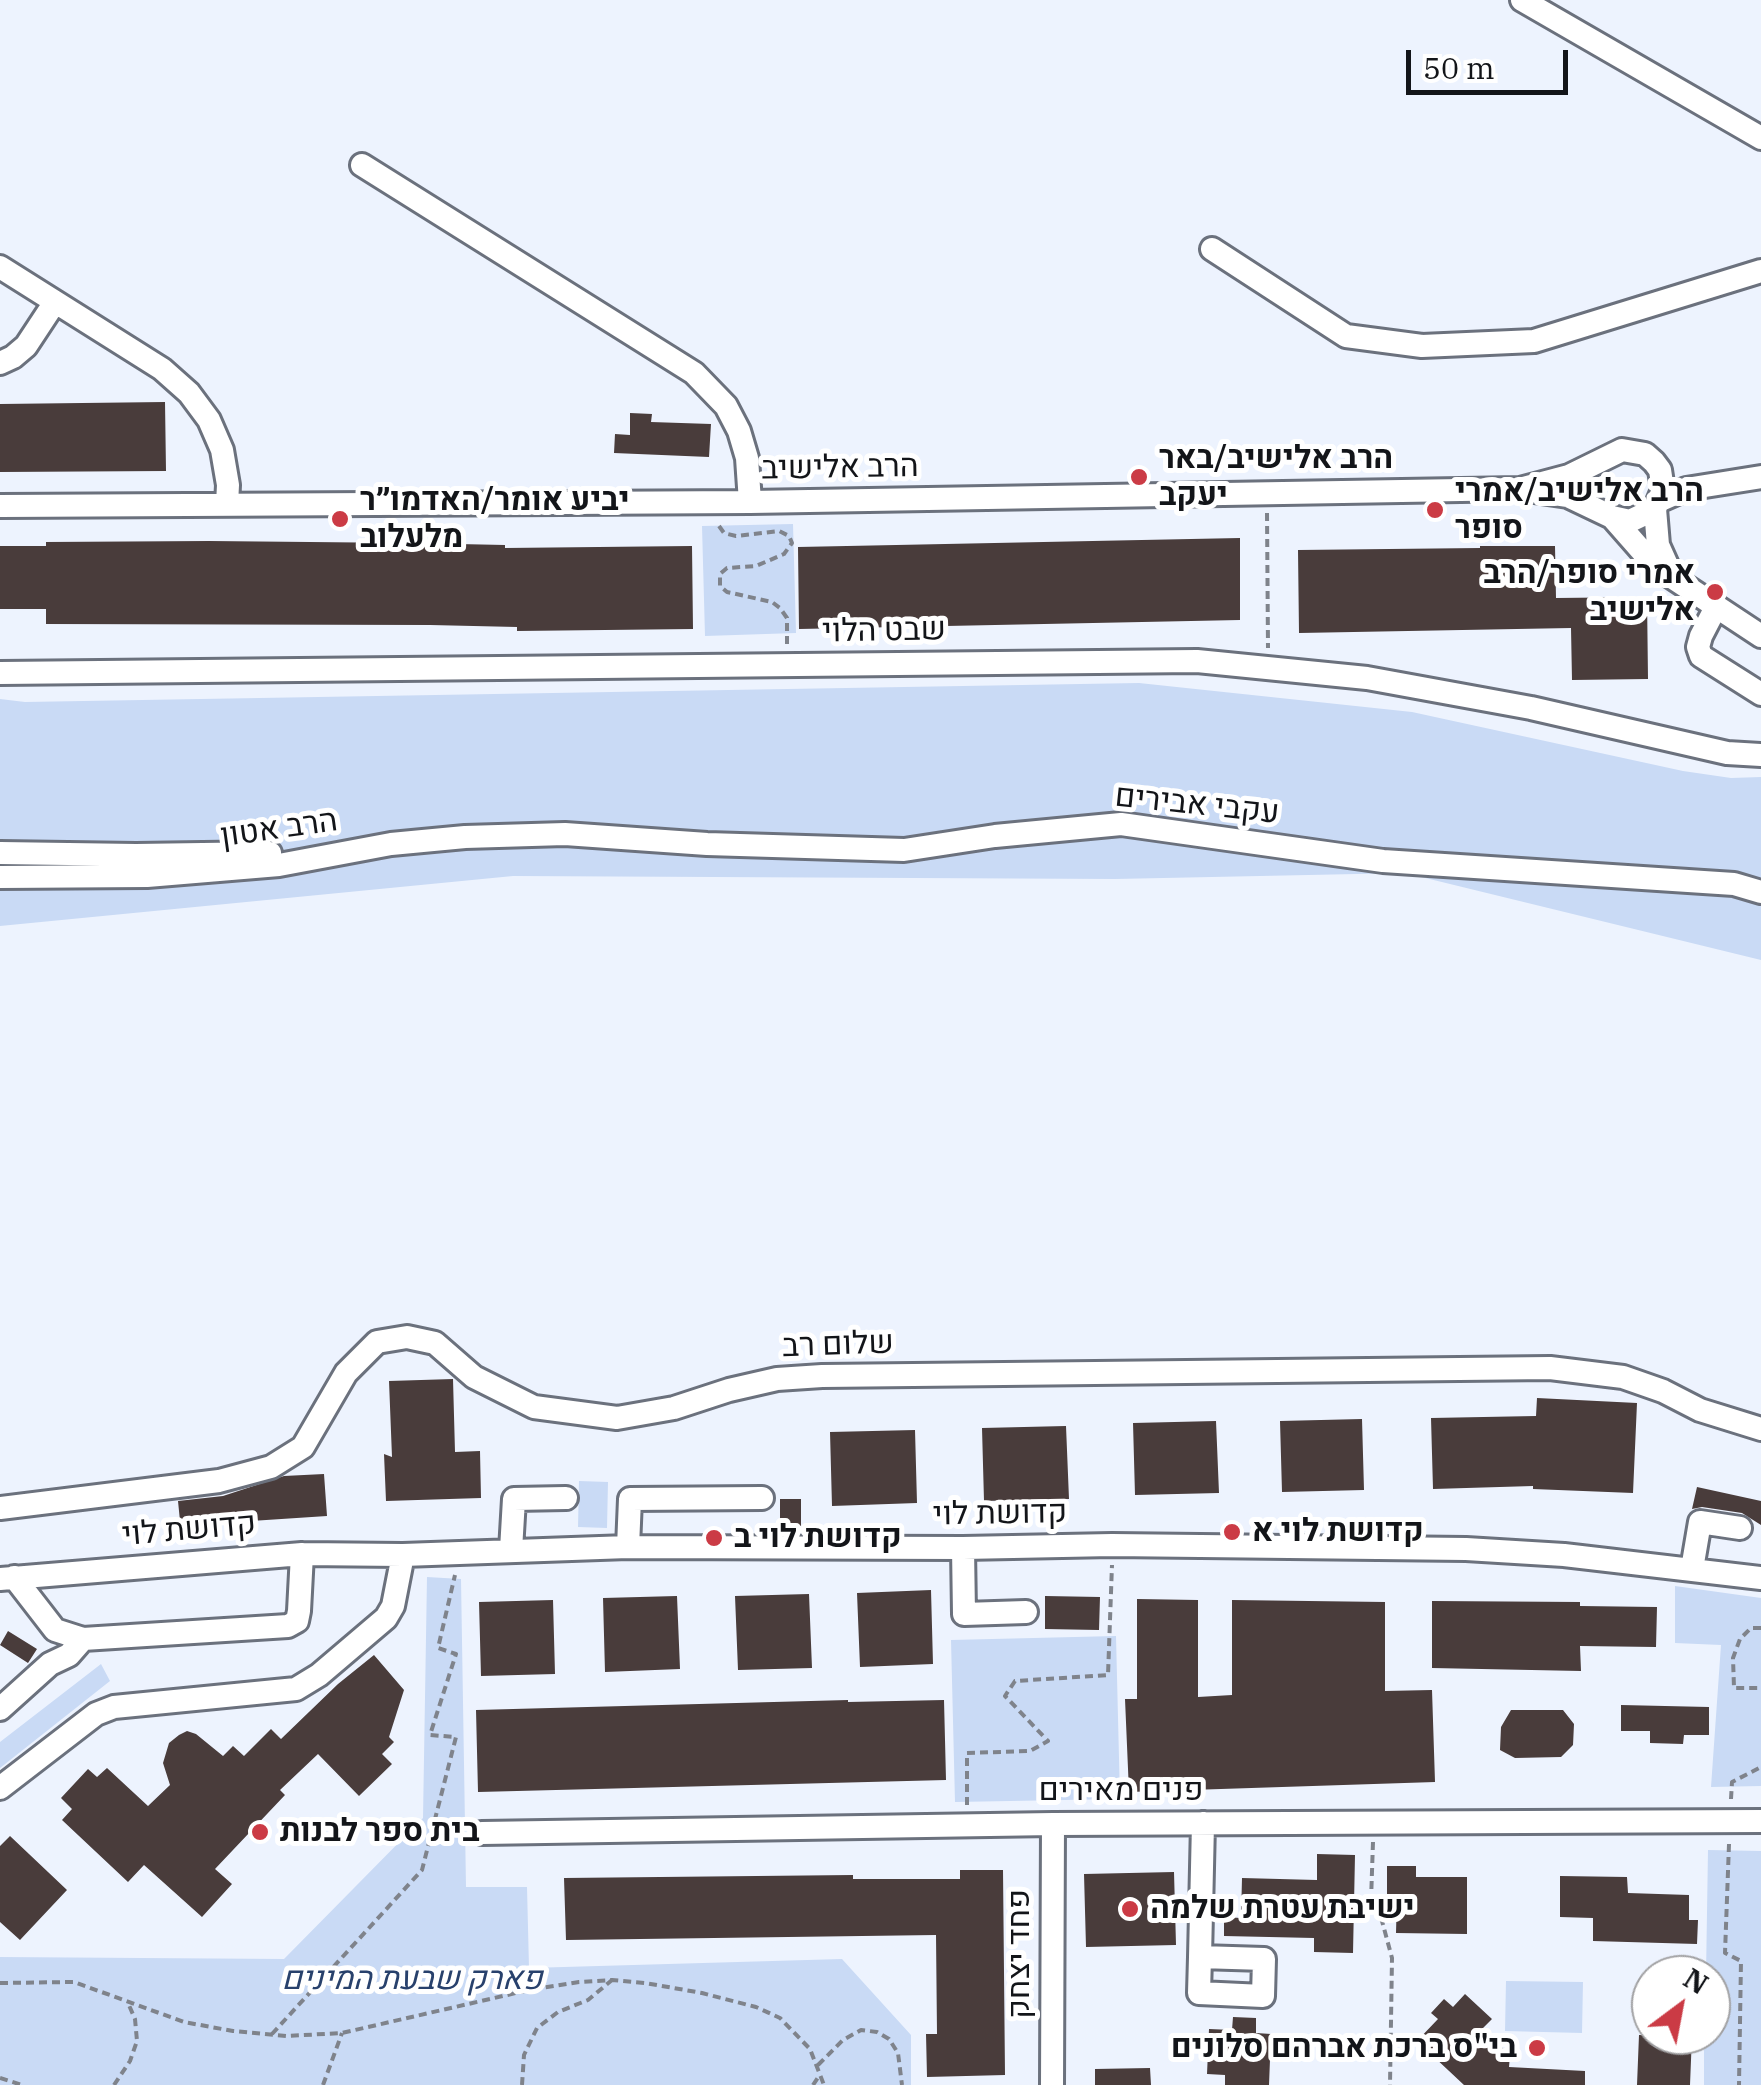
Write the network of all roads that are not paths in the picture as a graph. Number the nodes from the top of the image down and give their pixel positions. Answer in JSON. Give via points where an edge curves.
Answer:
{"nodes":[{"id":1,"x":1522,"y":0,"type":"edge"},
{"id":2,"x":1761,"y":138,"type":"edge"},
{"id":3,"x":362,"y":165,"type":"dead end"},
{"id":4,"x":1212,"y":249,"type":"dead end"},
{"id":5,"x":0,"y":267,"type":"edge"},
{"id":6,"x":1761,"y":270,"type":"edge"},
{"id":7,"x":56,"y":302,"type":"junction"},
{"id":8,"x":0,"y":362,"type":"edge"},
{"id":9,"x":1602,"y":461,"type":"junction"},
{"id":10,"x":1654,"y":462,"type":"junction"},
{"id":11,"x":1761,"y":477,"type":"edge"},
{"id":12,"x":1728,"y":482,"type":"junction"},
{"id":13,"x":1520,"y":489,"type":"junction"},
{"id":14,"x":750,"y":502,"type":"junction"},
{"id":15,"x":226,"y":504,"type":"junction"},
{"id":16,"x":1658,"y":505,"type":"junction"},
{"id":17,"x":0,"y":506,"type":"edge"},
{"id":18,"x":1607,"y":514,"type":"junction"},
{"id":19,"x":1677,"y":580,"type":"junction"},
{"id":20,"x":1716,"y":607,"type":"junction"},
{"id":21,"x":1761,"y":636,"type":"edge"},
{"id":22,"x":0,"y":673,"type":"edge"},
{"id":23,"x":1761,"y":694,"type":"edge"},
{"id":24,"x":1761,"y":755,"type":"edge"},
{"id":25,"x":565,"y":834,"type":"joint"},
{"id":26,"x":0,"y":853,"type":"edge"},
{"id":27,"x":279,"y":865,"type":"junction"},
{"id":28,"x":0,"y":878,"type":"edge"},
{"id":29,"x":1761,"y":892,"type":"edge"},
{"id":30,"x":1761,"y":1429,"type":"edge"},
{"id":31,"x":566,"y":1498,"type":"dead end"},
{"id":32,"x":762,"y":1498,"type":"dead end"},
{"id":33,"x":0,"y":1508,"type":"edge"},
{"id":34,"x":1740,"y":1528,"type":"dead end"},
{"id":35,"x":628,"y":1547,"type":"junction"},
{"id":36,"x":963,"y":1548,"type":"junction"},
{"id":37,"x":511,"y":1550,"type":"junction"},
{"id":38,"x":302,"y":1554,"type":"junction"},
{"id":39,"x":403,"y":1555,"type":"junction"},
{"id":40,"x":1692,"y":1569,"type":"junction"},
{"id":41,"x":7,"y":1578,"type":"edge"},
{"id":42,"x":1761,"y":1578,"type":"edge"},
{"id":43,"x":1026,"y":1612,"type":"dead end"},
{"id":44,"x":83,"y":1639,"type":"junction"},
{"id":45,"x":0,"y":1710,"type":"edge"},
{"id":46,"x":0,"y":1788,"type":"edge"},
{"id":47,"x":1761,"y":1821,"type":"edge"},
{"id":48,"x":1203,"y":1823,"type":"junction"},
{"id":49,"x":1053,"y":1824,"type":"junction"},
{"id":50,"x":482,"y":1833,"type":"road end"},
{"id":51,"x":1200,"y":1957,"type":"dead end"},
{"id":52,"x":1052,"y":2085,"type":"edge"}],
"edges":[{"from":1,"to":2,"type":"street"},
{"from":3,"to":14,"type":"street","via":[[694,373],[726,406],[739,432]]},
{"from":4,"to":6,"type":"street","via":[[1346,336],[1422,346],[1534,341]]},
{"from":5,"to":7,"type":"street"},
{"from":7,"to":8,"type":"street","via":[[26,346]]},
{"from":7,"to":15,"type":"street","via":[[162,370],[200,406],[222,450]]},
{"from":9,"to":10,"type":"street","via":[[1622,450]]},
{"from":9,"to":13,"type":"street"},
{"from":9,"to":18,"type":"street","via":[[1592,480]]},
{"from":10,"to":12,"type":"street"},
{"from":10,"to":16,"type":"street","via":[[1663,480]]},
{"from":11,"to":12,"type":"street"},
{"from":12,"to":16,"type":"street","via":[[1686,489]]},
{"from":13,"to":14,"type":"street","name":"הרב אלישיב"},
{"from":13,"to":18,"type":"street","via":[[1568,496]]},
{"from":14,"to":15,"type":"street","name":"הרב אלישיב"},
{"from":15,"to":17,"type":"street","name":"הרב אלישיב"},
{"from":16,"to":18,"type":"street","via":[[1639,520]]},
{"from":16,"to":19,"type":"street","via":[[1658,546]]},
{"from":18,"to":19,"type":"street"},
{"from":19,"to":20,"type":"street"},
{"from":20,"to":21,"type":"street"},
{"from":20,"to":23,"type":"street","via":[[1701,636],[1701,656]]},
{"from":22,"to":24,"type":"street","name":"שבט הלוי","via":[[1154,660],[1268,666],[1434,689]]},
{"from":25,"to":27,"type":"street","name":"הרב אטון","via":[[391,844]]},
{"from":25,"to":29,"type":"street","name":"עקבי אבירים","via":[[904,850],[1121,824],[1383,861],[1734,884]]},
{"from":26,"to":27,"type":"street","via":[[276,853]]},
{"from":27,"to":28,"type":"street","name":"הרב אטון"},
{"from":30,"to":33,"type":"street","name":"שלום רב","via":[[1623,1377],[1550,1368],[822,1376],[777,1379],[618,1418],[534,1406],[474,1377],[435,1343],[407,1337],[377,1342],[346,1373],[303,1448],[271,1466],[219,1481]]},
{"from":31,"to":37,"type":"street","via":[[514,1499]]},
{"from":32,"to":35,"type":"street","via":[[630,1499]]},
{"from":34,"to":40,"type":"street","via":[[1700,1522]]},
{"from":35,"to":36,"type":"street","name":"קדושת לוי"},
{"from":35,"to":37,"type":"street","name":"קדושת לוי"},
{"from":36,"to":40,"type":"street","name":"קדושת לוי","via":[[1466,1549]]},
{"from":36,"to":43,"type":"street","via":[[964,1614]]},
{"from":37,"to":39,"type":"street","name":"קדושת לוי"},
{"from":38,"to":39,"type":"street","name":"קדושת לוי"},
{"from":38,"to":41,"type":"street","name":"קדושת לוי"},
{"from":38,"to":44,"type":"street","via":[[299,1611],[288,1626]]},
{"from":39,"to":46,"type":"street","via":[[386,1618],[308,1682],[114,1707]]},
{"from":40,"to":42,"type":"street","name":"קדושת לוי"},
{"from":41,"to":44,"type":"street","via":[[55,1630]]},
{"from":44,"to":45,"type":"street"},
{"from":47,"to":48,"type":"street","name":"פנים מאירים"},
{"from":48,"to":49,"type":"street","name":"פנים מאירים"},
{"from":48,"to":51,"type":"street"},
{"from":49,"to":50,"type":"street","name":"פנים מאירים"},
{"from":49,"to":52,"type":"street","name":"פחד יצחק"}]}
